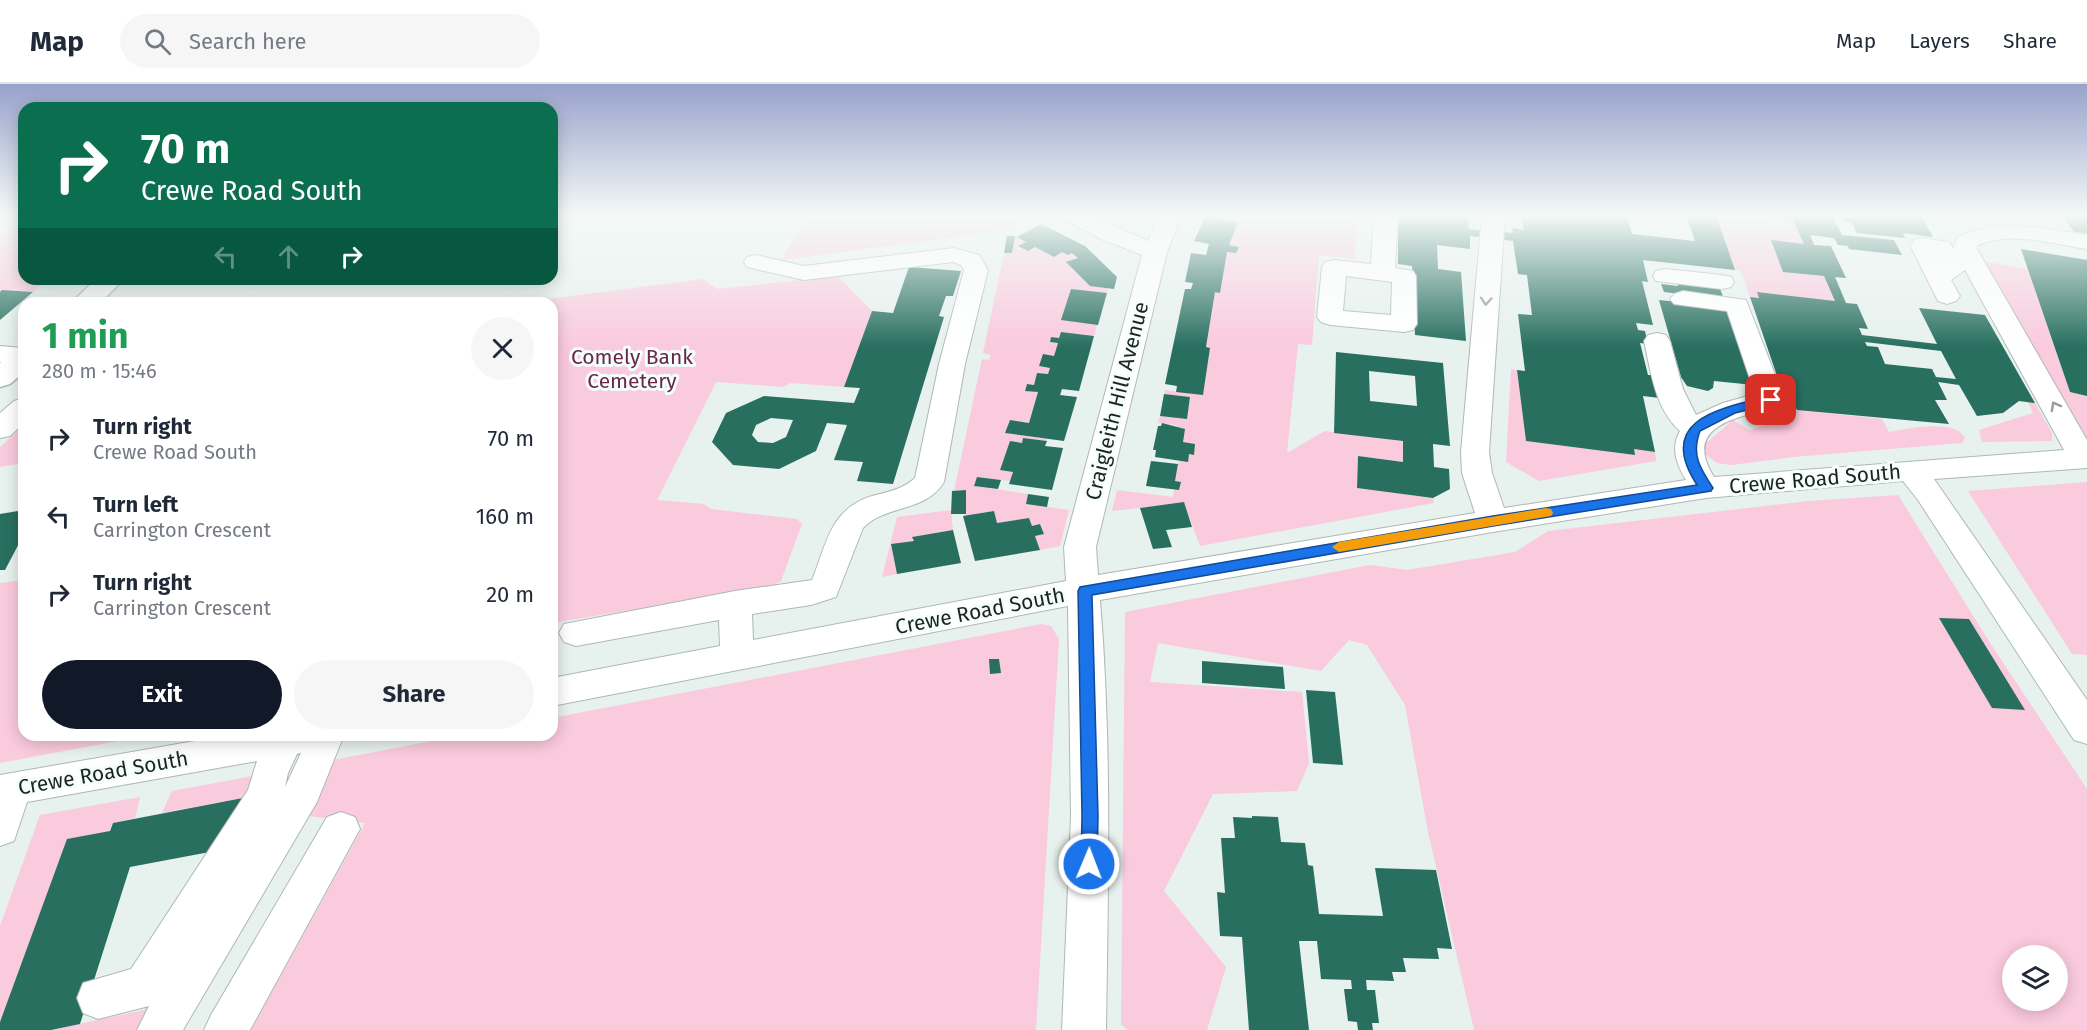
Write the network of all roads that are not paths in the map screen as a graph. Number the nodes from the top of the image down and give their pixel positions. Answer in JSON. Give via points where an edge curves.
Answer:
{"nodes":[{"id":1,"x":919,"y":259,"type":"edge"},
{"id":2,"x":967,"y":259,"type":"edge"},
{"id":3,"x":1153,"y":259,"type":"edge"},
{"id":4,"x":1384,"y":259,"type":"edge"},
{"id":5,"x":1490,"y":259,"type":"edge"},
{"id":6,"x":1971,"y":259,"type":"edge"},
{"id":7,"x":756,"y":262,"type":"dead end"},
{"id":8,"x":1383,"y":273,"type":"dead end"},
{"id":9,"x":1665,"y":276,"type":"dead end"},
{"id":10,"x":104,"y":285,"type":"edge"},
{"id":11,"x":91,"y":297,"type":"edge"},
{"id":12,"x":1683,"y":299,"type":"dead end"},
{"id":13,"x":1737,"y":305,"type":"junction"},
{"id":14,"x":1657,"y":341,"type":"dead end"},
{"id":15,"x":0,"y":354,"type":"edge"},
{"id":16,"x":18,"y":356,"type":"edge"},
{"id":17,"x":18,"y":362,"type":"edge"},
{"id":18,"x":0,"y":378,"type":"edge"},
{"id":19,"x":18,"y":412,"type":"edge"},
{"id":20,"x":0,"y":429,"type":"edge"},
{"id":21,"x":1695,"y":429,"type":"junction"},
{"id":22,"x":2085,"y":458,"type":"edge"},
{"id":23,"x":1910,"y":470,"type":"junction"},
{"id":24,"x":1706,"y":488,"type":"junction"},
{"id":25,"x":1493,"y":521,"type":"junction"},
{"id":26,"x":1085,"y":591,"type":"junction"},
{"id":27,"x":735,"y":604,"type":"junction"},
{"id":28,"x":576,"y":633,"type":"dead end"},
{"id":29,"x":736,"y":657,"type":"junction"},
{"id":30,"x":558,"y":691,"type":"edge"},
{"id":31,"x":2087,"y":729,"type":"edge"},
{"id":32,"x":282,"y":741,"type":"edge"},
{"id":33,"x":297,"y":741,"type":"edge"},
{"id":34,"x":324,"y":741,"type":"edge"},
{"id":35,"x":7,"y":790,"type":"edge"},
{"id":36,"x":341,"y":829,"type":"dead end"},
{"id":37,"x":0,"y":830,"type":"edge"},
{"id":38,"x":98,"y":998,"type":"dead end"},
{"id":39,"x":159,"y":1030,"type":"edge"},
{"id":40,"x":226,"y":1030,"type":"edge"},
{"id":41,"x":1084,"y":1030,"type":"edge"}],
"edges":[{"from":1,"to":7,"type":"street","via":[[804,273]]},
{"from":2,"to":27,"type":"street","via":[[976,270],[925,488],[909,498],[863,510],[855,516],[825,588]]},
{"from":3,"to":26,"type":"street","name":"Craigleith Hill Avenue","via":[[1080,547]]},
{"from":4,"to":8,"type":"street"},
{"from":5,"to":25,"type":"street","one_way":true,"via":[[1475,452],[1477,473]]},
{"from":22,"to":6,"type":"street","one_way":true},
{"from":9,"to":13,"type":"street","via":[[1729,282]]},
{"from":10,"to":11,"type":"main road"},
{"from":12,"to":13,"type":"street"},
{"from":13,"to":21,"type":"street","via":[[1771,400],[1731,410]]},
{"from":14,"to":21,"type":"street","via":[[1675,406]]},
{"from":15,"to":16,"type":"street"},
{"from":17,"to":18,"type":"main road"},
{"from":19,"to":20,"type":"street"},
{"from":21,"to":24,"type":"street","via":[[1689,444],[1690,456]]},
{"from":22,"to":23,"type":"street","name":"Crewe Road South"},
{"from":23,"to":24,"type":"street","name":"Crewe Road South"},
{"from":23,"to":31,"type":"street"},
{"from":24,"to":25,"type":"street","name":"Crewe Road South"},
{"from":25,"to":26,"type":"street","name":"Crewe Road South"},
{"from":26,"to":29,"type":"street","name":"Crewe Road South"},
{"from":26,"to":41,"type":"street","name":"Craigleith Hill Avenue","via":[[1090,816]]},
{"from":27,"to":28,"type":"street"},
{"from":27,"to":29,"type":"street"},
{"from":29,"to":30,"type":"street","name":"Crewe Road South"},
{"from":32,"to":35,"type":"street","name":"Crewe Road South"},
{"from":33,"to":38,"type":"street","via":[[270,773],[265,795],[144,987]]},
{"from":34,"to":39,"type":"street","via":[[304,790]]},
{"from":35,"to":37,"type":"street"},
{"from":36,"to":40,"type":"street"}]}
